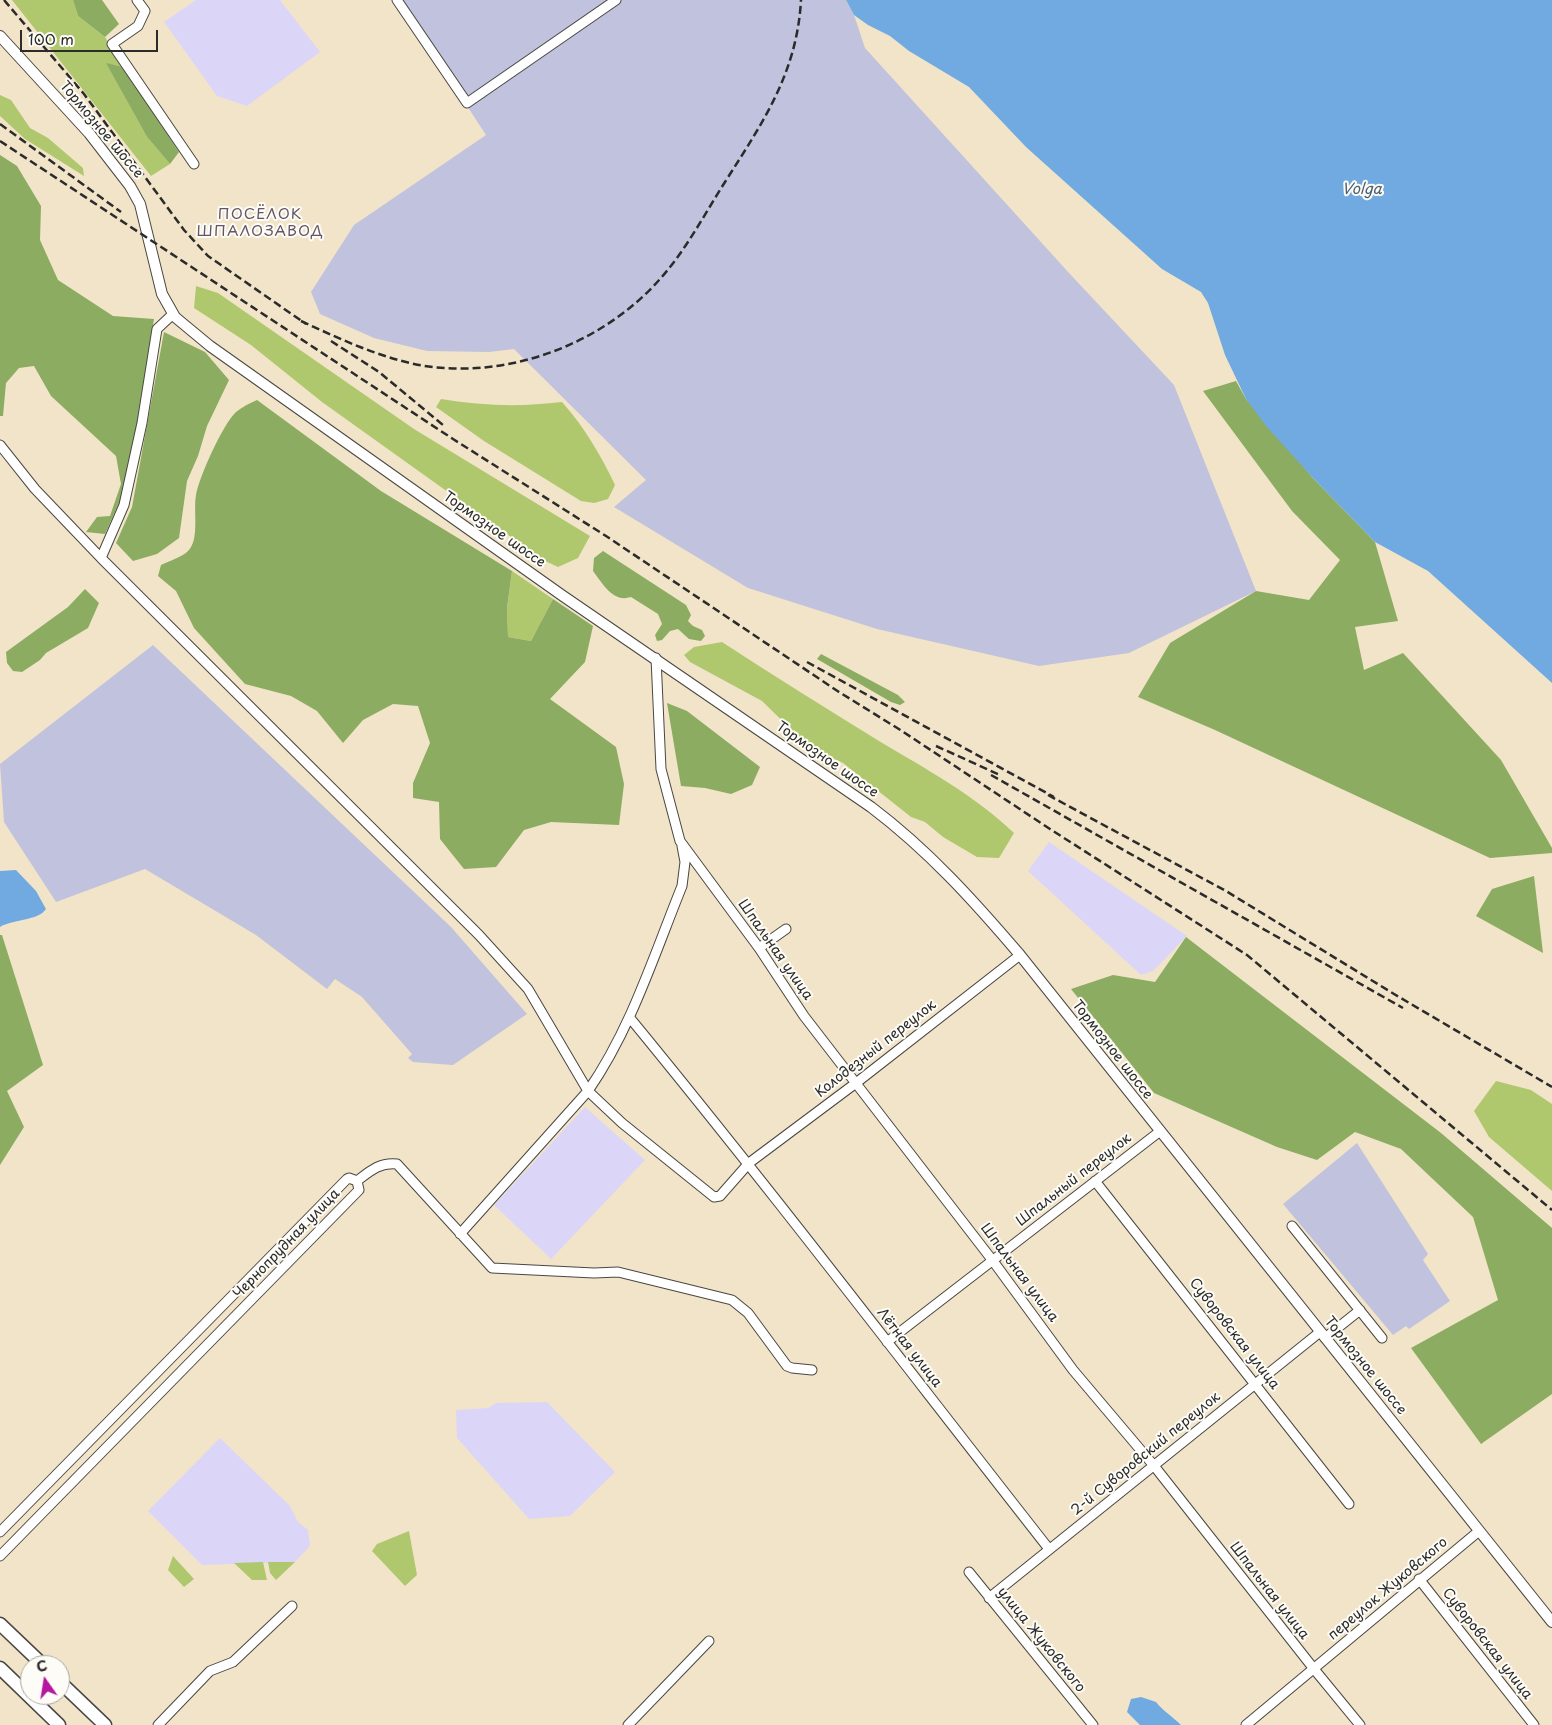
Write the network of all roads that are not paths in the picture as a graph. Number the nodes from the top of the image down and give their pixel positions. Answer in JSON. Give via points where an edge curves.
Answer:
{"nodes":[{"id":1,"x":137,"y":0,"type":"edge"},
{"id":2,"x":397,"y":0,"type":"edge"},
{"id":3,"x":616,"y":0,"type":"edge"},
{"id":4,"x":0,"y":36,"type":"edge"},
{"id":5,"x":194,"y":164,"type":"dead end"},
{"id":6,"x":173,"y":314,"type":"junction"},
{"id":7,"x":0,"y":445,"type":"edge"},
{"id":8,"x":101,"y":558,"type":"junction"},
{"id":9,"x":656,"y":658,"type":"junction"},
{"id":10,"x":680,"y":841,"type":"junction"},
{"id":11,"x":786,"y":929,"type":"dead end"},
{"id":12,"x":758,"y":948,"type":"junction"},
{"id":13,"x":1020,"y":955,"type":"junction"},
{"id":14,"x":630,"y":1018,"type":"junction"},
{"id":15,"x":856,"y":1083,"type":"junction"},
{"id":16,"x":588,"y":1091,"type":"junction"},
{"id":17,"x":1159,"y":1132,"type":"junction"},
{"id":18,"x":749,"y":1163,"type":"junction"},
{"id":19,"x":1095,"y":1181,"type":"junction"},
{"id":20,"x":357,"y":1182,"type":"junction"},
{"id":21,"x":1292,"y":1226,"type":"dead end"},
{"id":22,"x":460,"y":1234,"type":"junction"},
{"id":23,"x":993,"y":1261,"type":"junction"},
{"id":24,"x":1360,"y":1310,"type":"junction"},
{"id":25,"x":1322,"y":1335,"type":"junction"},
{"id":26,"x":1382,"y":1338,"type":"dead end"},
{"id":27,"x":887,"y":1342,"type":"junction"},
{"id":28,"x":812,"y":1370,"type":"dead end"},
{"id":29,"x":1256,"y":1384,"type":"junction"},
{"id":30,"x":1155,"y":1467,"type":"junction"},
{"id":31,"x":1349,"y":1504,"type":"dead end"},
{"id":32,"x":1479,"y":1531,"type":"junction"},
{"id":33,"x":0,"y":1532,"type":"edge"},
{"id":34,"x":1049,"y":1549,"type":"junction"},
{"id":35,"x":0,"y":1556,"type":"edge"},
{"id":36,"x":969,"y":1572,"type":"dead end"},
{"id":37,"x":1419,"y":1579,"type":"junction"},
{"id":38,"x":989,"y":1598,"type":"junction"},
{"id":39,"x":292,"y":1606,"type":"dead end"},
{"id":40,"x":1552,"y":1622,"type":"edge"},
{"id":41,"x":0,"y":1624,"type":"edge"},
{"id":42,"x":709,"y":1641,"type":"dead end"},
{"id":43,"x":33,"y":1655,"type":"edge"},
{"id":44,"x":0,"y":1668,"type":"edge"},
{"id":45,"x":1314,"y":1669,"type":"junction"},
{"id":46,"x":70,"y":1692,"type":"edge"},
{"id":47,"x":59,"y":1725,"type":"edge"},
{"id":48,"x":105,"y":1725,"type":"edge"},
{"id":49,"x":158,"y":1725,"type":"edge"},
{"id":50,"x":628,"y":1725,"type":"edge"},
{"id":51,"x":1092,"y":1725,"type":"edge"},
{"id":52,"x":1246,"y":1725,"type":"edge"},
{"id":53,"x":1360,"y":1725,"type":"edge"},
{"id":54,"x":1534,"y":1725,"type":"edge"}],
"edges":[{"from":1,"to":5,"type":"street","via":[[145,11],[138,26],[112,44]]},
{"from":2,"to":3,"type":"street","via":[[467,103]]},
{"from":4,"to":6,"type":"street","name":"Тормозное шоссе","via":[[89,134],[135,193],[162,294]]},
{"from":6,"to":8,"type":"street","via":[[157,329],[142,423],[124,505]]},
{"from":6,"to":9,"type":"street","name":"Тормозное шоссе","via":[[210,346]]},
{"from":7,"to":8,"type":"street","via":[[35,489]]},
{"from":8,"to":16,"type":"street","via":[[479,935],[528,989]]},
{"from":9,"to":10,"type":"street","name":"Шпальная улица","via":[[661,769]]},
{"from":9,"to":13,"type":"street","name":"Тормозное шоссе","via":[[898,827],[952,877]]},
{"from":10,"to":12,"type":"street","name":"Шпальная улица"},
{"from":10,"to":14,"type":"street","via":[[685,862],[682,886]]},
{"from":11,"to":12,"type":"street"},
{"from":12,"to":15,"type":"street","name":"Шпальная улица","via":[[804,1016]]},
{"from":13,"to":15,"type":"street","name":"Колодезный переулок"},
{"from":13,"to":17,"type":"street","name":"Тормозное шоссе"},
{"from":14,"to":16,"type":"street","via":[[606,1066]]},
{"from":14,"to":18,"type":"street","name":"Лётная улица"},
{"from":15,"to":18,"type":"street","name":"Колодезный переулок"},
{"from":15,"to":23,"type":"street","name":"Шпальная улица"},
{"from":16,"to":18,"type":"street","name":"Колодезный переулок","via":[[622,1123],[714,1197],[720,1196]]},
{"from":16,"to":22,"type":"street"},
{"from":17,"to":19,"type":"street","name":"Шпальный переулок"},
{"from":17,"to":25,"type":"street","name":"Тормозное шоссе"},
{"from":18,"to":27,"type":"street","name":"Лётная улица"},
{"from":19,"to":23,"type":"street","name":"Шпальный переулок"},
{"from":19,"to":29,"type":"street","name":"Суворовская улица"},
{"from":20,"to":22,"type":"street","via":[[373,1168],[397,1164]]},
{"from":20,"to":33,"type":"street","name":"Чернопрудная улица","via":[[347,1179]]},
{"from":20,"to":35,"type":"street","name":"Чернопрудная улица","via":[[358,1190]]},
{"from":21,"to":24,"type":"street"},
{"from":22,"to":28,"type":"street","via":[[492,1268],[618,1272],[732,1300],[748,1313],[787,1366]]},
{"from":23,"to":27,"type":"street","name":"Шпальный переулок"},
{"from":23,"to":30,"type":"street","name":"Шпальная улица","via":[[1073,1370]]},
{"from":24,"to":25,"type":"street","name":"2-й Суворовский переулок"},
{"from":24,"to":26,"type":"street"},
{"from":25,"to":29,"type":"street","name":"2-й Суворовский переулок"},
{"from":25,"to":32,"type":"street","name":"Тормозное шоссе"},
{"from":27,"to":34,"type":"street","name":"Лётная улица"},
{"from":29,"to":30,"type":"street","name":"2-й Суворовский переулок"},
{"from":29,"to":31,"type":"street","name":"Суворовская улица"},
{"from":30,"to":34,"type":"street","name":"2-й Суворовский переулок"},
{"from":30,"to":45,"type":"street","name":"Шпальная улица"},
{"from":32,"to":37,"type":"street","name":"переулок Жуковского"},
{"from":32,"to":40,"type":"street","name":"Тормозное шоссе"},
{"from":34,"to":38,"type":"street","name":"2-й Суворовский переулок"},
{"from":36,"to":38,"type":"street","name":"улица Жуковского"},
{"from":37,"to":45,"type":"street","name":"переулок Жуковского"},
{"from":37,"to":54,"type":"street","name":"Суворовская улица"},
{"from":38,"to":51,"type":"street","name":"улица Жуковского"},
{"from":39,"to":49,"type":"street","via":[[233,1662],[210,1671]]},
{"from":41,"to":43,"type":"main road"},
{"from":42,"to":50,"type":"street"},
{"from":44,"to":47,"type":"main road"},
{"from":45,"to":52,"type":"street","name":"переулок Жуковского"},
{"from":45,"to":53,"type":"street","name":"Шпальная улица"},
{"from":46,"to":48,"type":"main road"}]}
